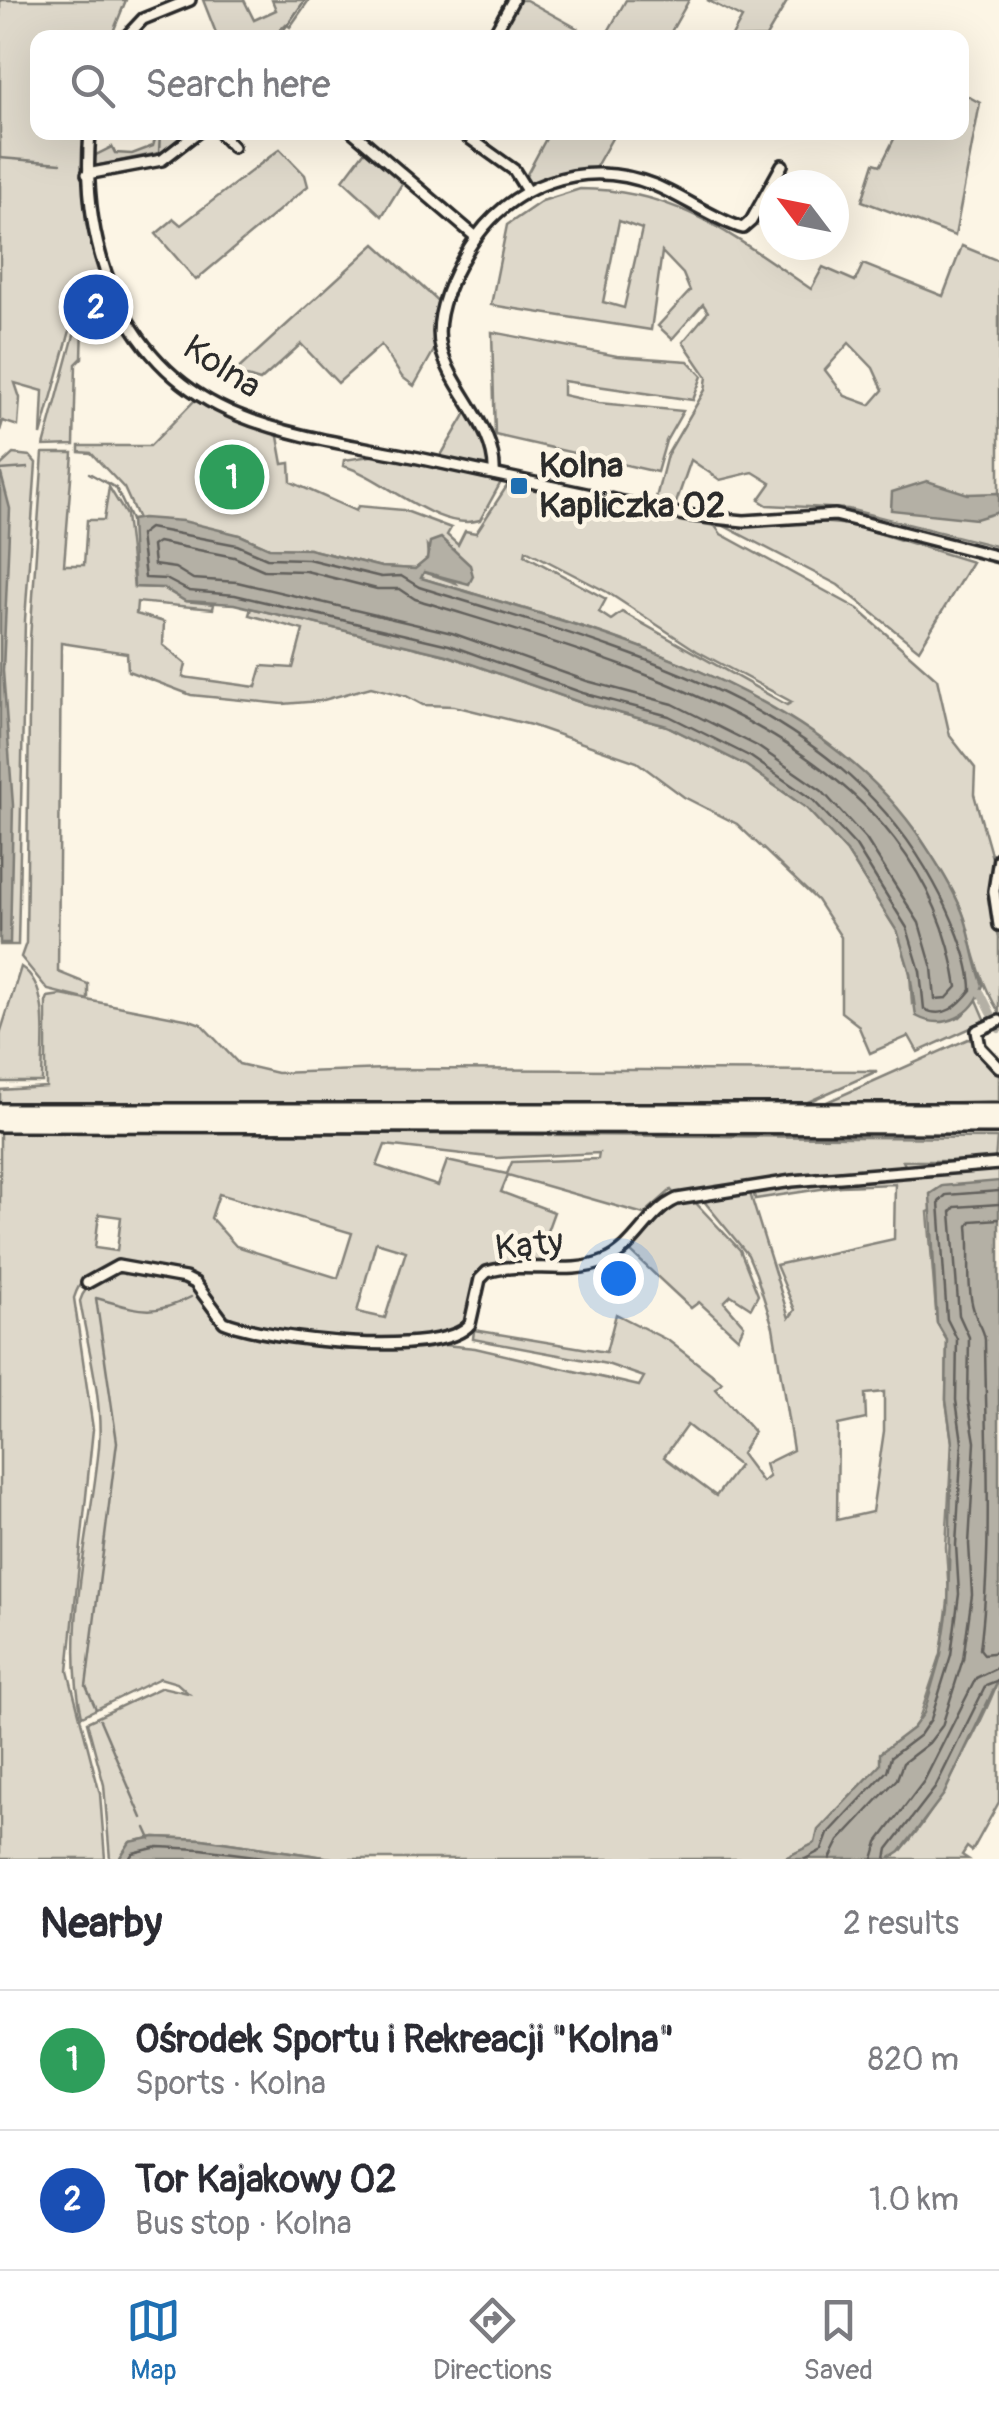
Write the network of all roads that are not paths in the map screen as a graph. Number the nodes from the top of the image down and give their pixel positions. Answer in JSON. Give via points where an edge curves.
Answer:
{"nodes":[{"id":1,"x":190,"y":0,"type":"edge"},
{"id":2,"x":513,"y":0,"type":"edge"},
{"id":3,"x":133,"y":30,"type":"edge"},
{"id":4,"x":496,"y":30,"type":"edge"},
{"id":5,"x":89,"y":140,"type":"edge"},
{"id":6,"x":188,"y":140,"type":"edge"},
{"id":7,"x":226,"y":140,"type":"edge"},
{"id":8,"x":361,"y":140,"type":"edge"},
{"id":9,"x":472,"y":140,"type":"edge"},
{"id":10,"x":232,"y":147,"type":"dead end"},
{"id":11,"x":782,"y":166,"type":"dead end"},
{"id":12,"x":87,"y":174,"type":"junction"},
{"id":13,"x":527,"y":192,"type":"junction"},
{"id":14,"x":476,"y":237,"type":"junction"},
{"id":15,"x":494,"y":474,"type":"junction"},
{"id":16,"x":999,"y":558,"type":"edge"},
{"id":17,"x":999,"y":858,"type":"edge"},
{"id":18,"x":999,"y":925,"type":"edge"},
{"id":19,"x":994,"y":1023,"type":"edge"},
{"id":20,"x":999,"y":1067,"type":"edge"},
{"id":21,"x":0,"y":1112,"type":"edge"},
{"id":22,"x":999,"y":1112,"type":"edge"},
{"id":23,"x":977,"y":1119,"type":"junction"},
{"id":24,"x":0,"y":1123,"type":"edge"},
{"id":25,"x":999,"y":1125,"type":"edge"},
{"id":26,"x":999,"y":1164,"type":"edge"},
{"id":27,"x":87,"y":1283,"type":"dead end"}],
"edges":[{"from":1,"to":3,"type":"street","via":[[143,18]]},
{"from":2,"to":4,"type":"street"},
{"from":5,"to":12,"type":"street","name":"Kolna"},
{"from":6,"to":12,"type":"street","via":[[162,160]]},
{"from":7,"to":10,"type":"street"},
{"from":8,"to":14,"type":"street"},
{"from":9,"to":13,"type":"street","via":[[514,170]]},
{"from":11,"to":13,"type":"street","via":[[742,228],[618,175],[548,180]]},
{"from":12,"to":15,"type":"street","name":"Kolna","via":[[96,247],[114,299],[154,355],[199,393],[280,429]]},
{"from":13,"to":14,"type":"street","via":[[498,210]]},
{"from":14,"to":15,"type":"street","via":[[440,315],[439,337],[480,424]]},
{"from":15,"to":16,"type":"street","name":"Kolna","via":[[720,520],[835,515]]},
{"from":17,"to":18,"type":"street"},
{"from":19,"to":20,"type":"street","via":[[977,1031],[980,1047]]},
{"from":21,"to":23,"type":"highway"},
{"from":22,"to":23,"type":"highway"},
{"from":23,"to":24,"type":"highway"},
{"from":23,"to":25,"type":"highway"},
{"from":26,"to":27,"type":"street","name":"Kąty","via":[[792,1181],[677,1199],[603,1262],[486,1272],[470,1324],[449,1339],[321,1342],[224,1322],[184,1278],[118,1266]]}]}
